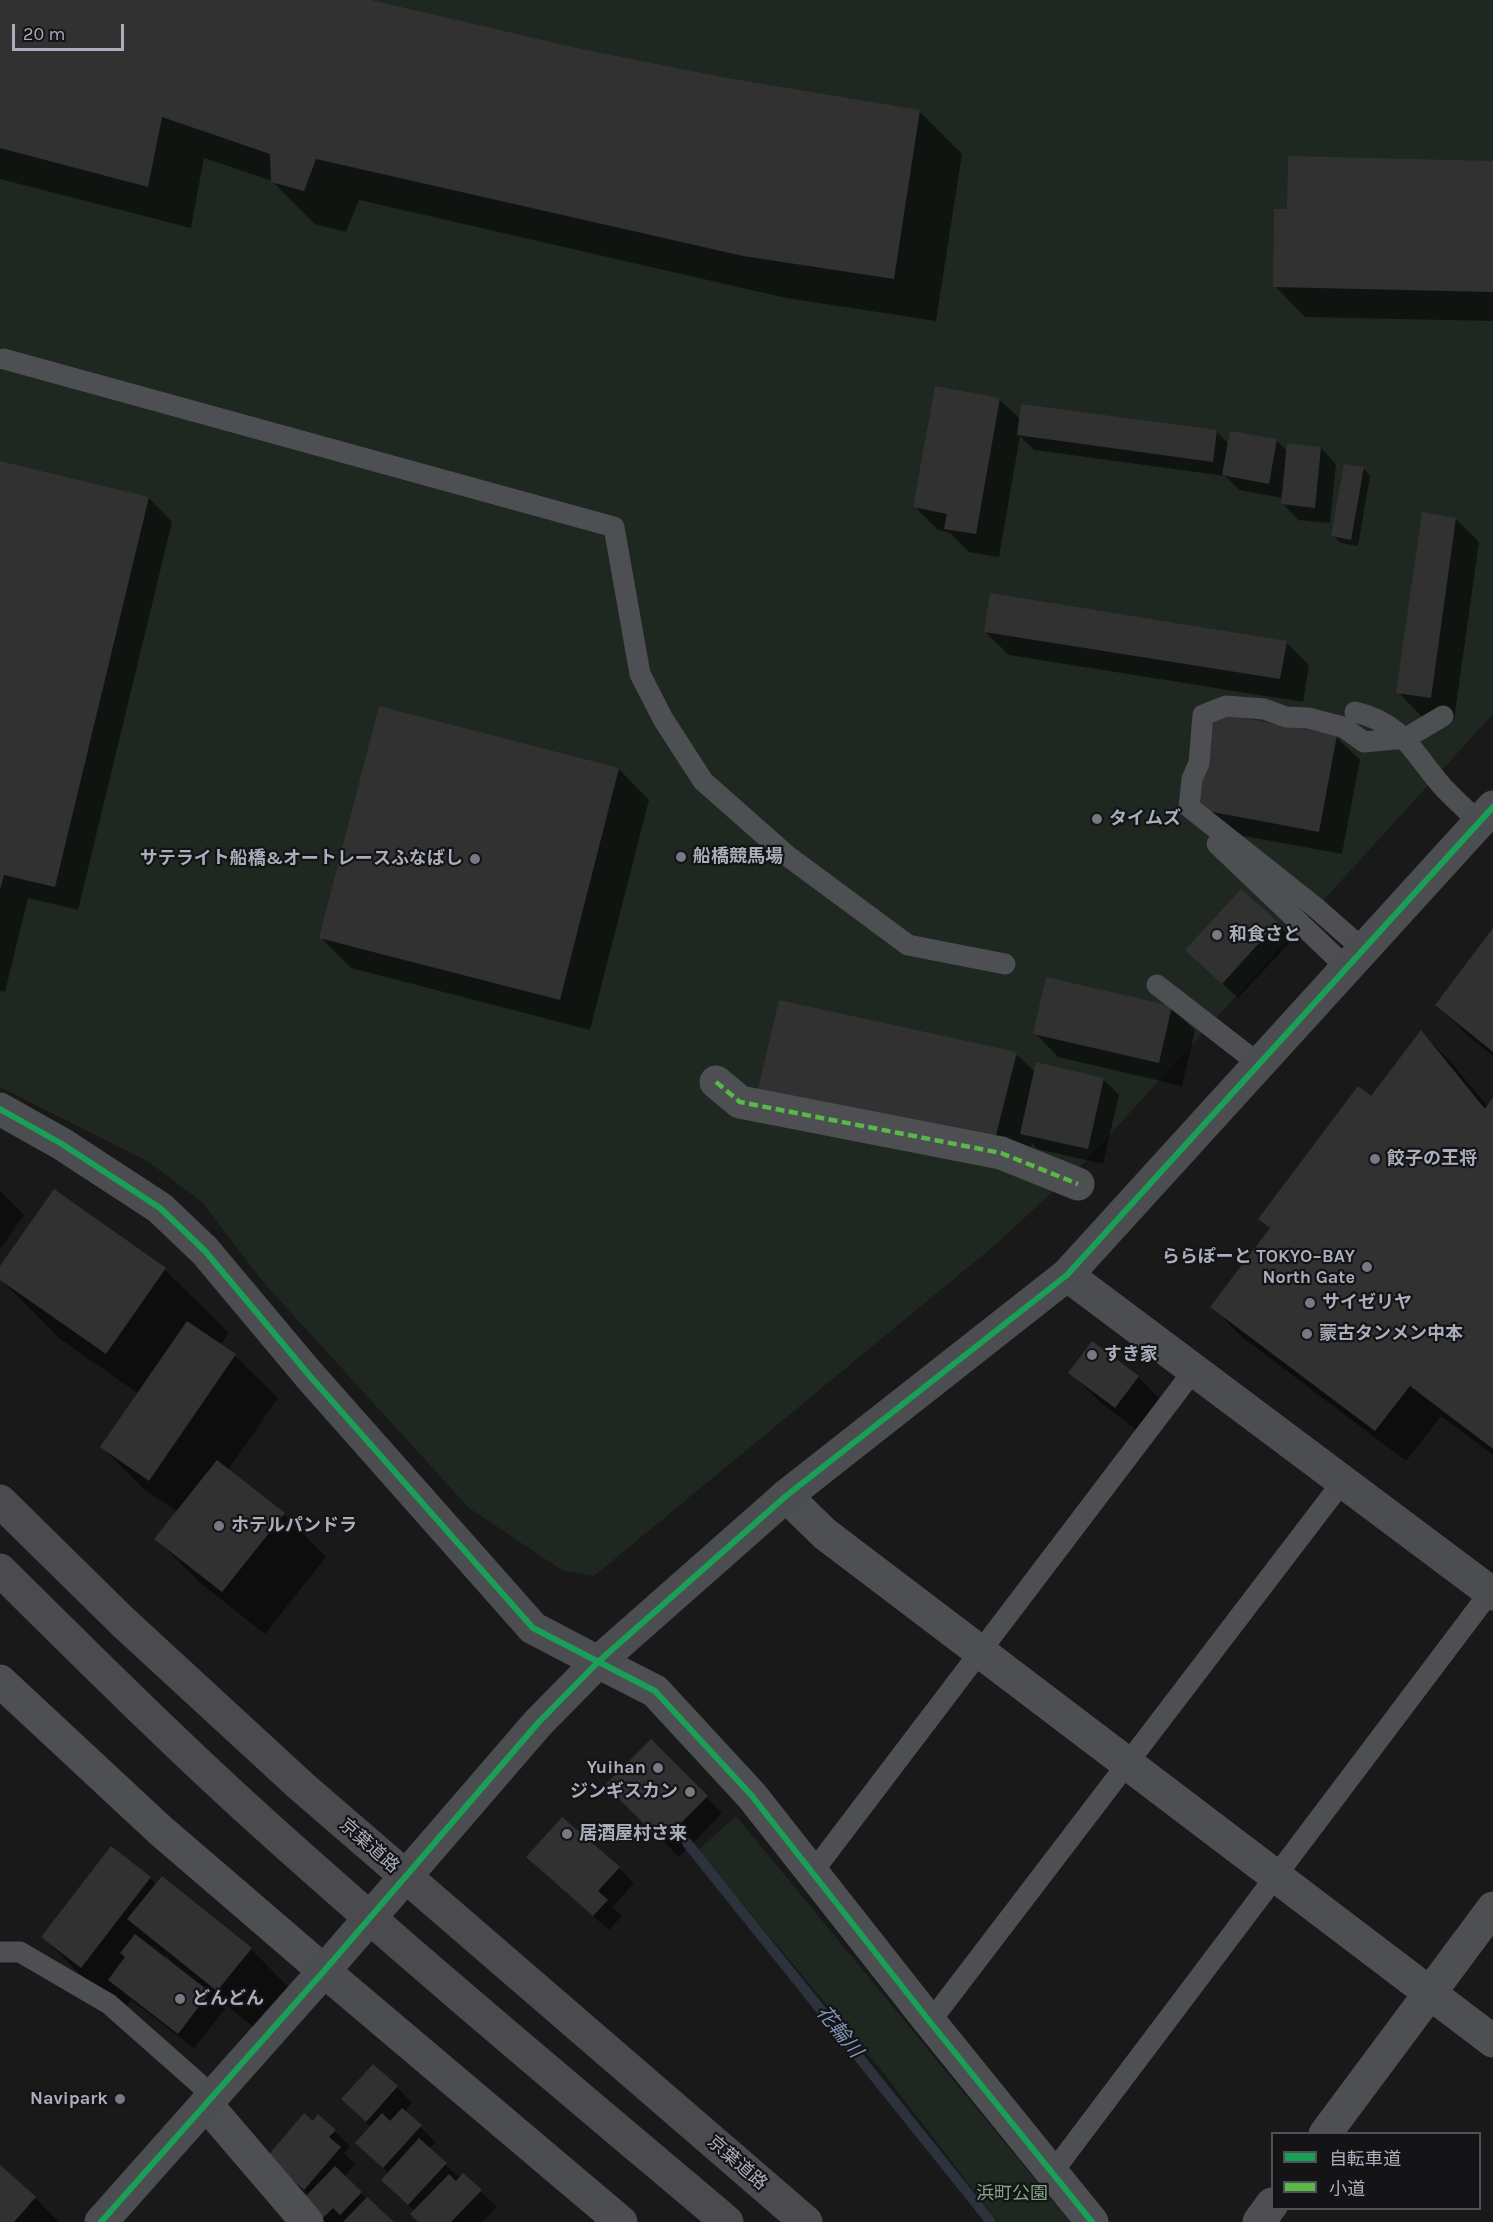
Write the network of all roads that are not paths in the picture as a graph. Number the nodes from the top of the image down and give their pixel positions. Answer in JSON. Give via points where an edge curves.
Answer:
{"nodes":[{"id":1,"x":4,"y":359,"type":"dead end"},
{"id":2,"x":1355,"y":712,"type":"dead end"},
{"id":3,"x":1443,"y":716,"type":"dead end"},
{"id":4,"x":1406,"y":738,"type":"junction"},
{"id":5,"x":1486,"y":815,"type":"edge"},
{"id":6,"x":1197,"y":826,"type":"dead end"},
{"id":7,"x":1355,"y":959,"type":"junction"},
{"id":8,"x":1005,"y":964,"type":"dead end"},
{"id":9,"x":1157,"y":985,"type":"dead end"},
{"id":10,"x":1259,"y":1064,"type":"junction"},
{"id":11,"x":716,"y":1082,"type":"dead end"},
{"id":12,"x":0,"y":1109,"type":"edge"},
{"id":13,"x":1078,"y":1185,"type":"dead end"},
{"id":14,"x":1067,"y":1275,"type":"junction"},
{"id":15,"x":1194,"y":1370,"type":"junction"},
{"id":16,"x":1342,"y":1481,"type":"junction"},
{"id":17,"x":786,"y":1496,"type":"junction"},
{"id":18,"x":0,"y":1502,"type":"edge"},
{"id":19,"x":0,"y":1570,"type":"edge"},
{"id":20,"x":1492,"y":1593,"type":"edge"},
{"id":21,"x":979,"y":1653,"type":"junction"},
{"id":22,"x":598,"y":1662,"type":"junction"},
{"id":23,"x":0,"y":1681,"type":"edge"},
{"id":24,"x":1127,"y":1764,"type":"junction"},
{"id":25,"x":812,"y":1873,"type":"junction"},
{"id":26,"x":1276,"y":1876,"type":"junction"},
{"id":27,"x":1493,"y":1908,"type":"edge"},
{"id":28,"x":0,"y":1952,"type":"edge"},
{"id":29,"x":324,"y":1971,"type":"junction"},
{"id":30,"x":1430,"y":1993,"type":"junction"},
{"id":31,"x":930,"y":2022,"type":"junction"},
{"id":32,"x":1493,"y":2041,"type":"edge"},
{"id":33,"x":210,"y":2100,"type":"junction"},
{"id":34,"x":1326,"y":2132,"type":"edge"},
{"id":35,"x":1052,"y":2173,"type":"junction"},
{"id":36,"x":1271,"y":2205,"type":"edge"},
{"id":37,"x":101,"y":2222,"type":"edge"},
{"id":38,"x":307,"y":2222,"type":"edge"},
{"id":39,"x":621,"y":2222,"type":"edge"},
{"id":40,"x":727,"y":2222,"type":"edge"},
{"id":41,"x":806,"y":2222,"type":"edge"},
{"id":42,"x":1092,"y":2222,"type":"edge"},
{"id":43,"x":1259,"y":2222,"type":"edge"}],
"edges":[{"from":1,"to":8,"type":"lane","via":[[614,527],[640,674],[663,719],[703,781],[789,857],[908,945]]},
{"from":2,"to":4,"type":"lane","via":[[1371,716]]},
{"from":3,"to":4,"type":"lane"},
{"from":4,"to":5,"type":"lane","via":[[1442,786]]},
{"from":4,"to":7,"type":"lane","via":[[1364,742],[1343,727],[1242,706],[1226,706],[1203,715],[1199,763],[1188,807],[1315,907]]},
{"from":5,"to":7,"type":"street"},
{"from":6,"to":7,"type":"lane"},
{"from":7,"to":10,"type":"street"},
{"from":9,"to":10,"type":"lane"},
{"from":10,"to":14,"type":"street"},
{"from":11,"to":13,"type":"street","via":[[740,1102],[1001,1153]]},
{"from":12,"to":22,"type":"street","via":[[160,1208],[205,1251],[533,1628]]},
{"from":14,"to":15,"type":"street"},
{"from":14,"to":17,"type":"street"},
{"from":15,"to":16,"type":"street"},
{"from":15,"to":21,"type":"lane"},
{"from":16,"to":20,"type":"street"},
{"from":16,"to":24,"type":"lane"},
{"from":17,"to":21,"type":"street","via":[[825,1534]]},
{"from":17,"to":22,"type":"street"},
{"from":18,"to":41,"type":"highway","name":"京葉道路","bridge":true,"via":[[301,1786]]},
{"from":19,"to":40,"type":"highway","bridge":true,"via":[[265,1824],[505,2035]]},
{"from":20,"to":26,"type":"lane"},
{"from":21,"to":24,"type":"street"},
{"from":21,"to":25,"type":"lane"},
{"from":22,"to":25,"type":"street","via":[[655,1691],[752,1796]]},
{"from":22,"to":29,"type":"street","via":[[530,1731]]},
{"from":23,"to":29,"type":"street","via":[[160,1830]]},
{"from":24,"to":26,"type":"street"},
{"from":24,"to":31,"type":"lane"},
{"from":25,"to":31,"type":"street"},
{"from":26,"to":30,"type":"street"},
{"from":26,"to":35,"type":"lane"},
{"from":27,"to":30,"type":"street"},
{"from":28,"to":33,"type":"lane","via":[[20,1952],[109,2004]]},
{"from":29,"to":33,"type":"street"},
{"from":29,"to":39,"type":"street"},
{"from":30,"to":32,"type":"street"},
{"from":30,"to":34,"type":"street"},
{"from":31,"to":35,"type":"street"},
{"from":33,"to":37,"type":"street"},
{"from":33,"to":38,"type":"street"},
{"from":35,"to":42,"type":"street"},
{"from":36,"to":43,"type":"street"}]}
